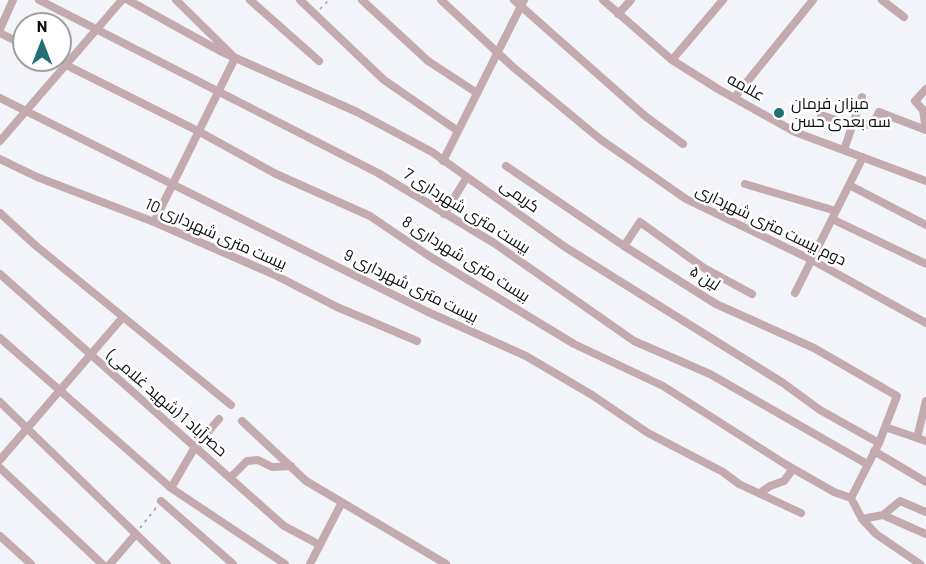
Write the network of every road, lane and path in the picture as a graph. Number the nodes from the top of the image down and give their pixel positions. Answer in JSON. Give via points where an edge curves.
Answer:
{"nodes":[{"id":1,"x":13,"y":0,"type":"edge"},
{"id":2,"x":39,"y":0,"type":"edge"},
{"id":3,"x":122,"y":0,"type":"edge"},
{"id":4,"x":128,"y":0,"type":"edge"},
{"id":5,"x":176,"y":0,"type":"edge"},
{"id":6,"x":250,"y":0,"type":"edge"},
{"id":7,"x":300,"y":0,"type":"edge"},
{"id":8,"x":328,"y":0,"type":"edge"},
{"id":9,"x":362,"y":0,"type":"edge"},
{"id":10,"x":441,"y":0,"type":"edge"},
{"id":11,"x":603,"y":0,"type":"edge"},
{"id":12,"x":631,"y":0,"type":"edge"},
{"id":13,"x":723,"y":0,"type":"edge"},
{"id":14,"x":813,"y":0,"type":"edge"},
{"id":15,"x":882,"y":0,"type":"edge"},
{"id":16,"x":519,"y":2,"type":"edge"},
{"id":17,"x":315,"y":14,"type":"junction"},
{"id":18,"x":618,"y":14,"type":"junction"},
{"id":19,"x":904,"y":17,"type":"dead end"},
{"id":20,"x":0,"y":28,"type":"edge"},
{"id":21,"x":96,"y":30,"type":"junction"},
{"id":22,"x":498,"y":52,"type":"junction"},
{"id":23,"x":72,"y":58,"type":"edge"},
{"id":24,"x":235,"y":58,"type":"junction"},
{"id":25,"x":672,"y":60,"type":"junction"},
{"id":26,"x":319,"y":61,"type":"dead end"},
{"id":27,"x":72,"y":68,"type":"edge"},
{"id":28,"x":60,"y":72,"type":"edge"},
{"id":29,"x":926,"y":89,"type":"edge"},
{"id":30,"x":217,"y":91,"type":"junction"},
{"id":31,"x":477,"y":93,"type":"junction"},
{"id":32,"x":862,"y":97,"type":"dead end"},
{"id":33,"x":0,"y":98,"type":"edge"},
{"id":34,"x":734,"y":98,"type":"junction"},
{"id":35,"x":26,"y":111,"type":"junction"},
{"id":36,"x":821,"y":115,"type":"dead end"},
{"id":37,"x":853,"y":122,"type":"junction"},
{"id":38,"x":198,"y":131,"type":"junction"},
{"id":39,"x":458,"y":131,"type":"junction"},
{"id":40,"x":0,"y":141,"type":"edge"},
{"id":41,"x":682,"y":144,"type":"dead end"},
{"id":42,"x":844,"y":150,"type":"junction"},
{"id":43,"x":863,"y":157,"type":"junction"},
{"id":44,"x":0,"y":159,"type":"edge"},
{"id":45,"x":443,"y":160,"type":"junction"},
{"id":46,"x":506,"y":166,"type":"dead end"},
{"id":47,"x":467,"y":177,"type":"junction"},
{"id":48,"x":926,"y":181,"type":"edge"},
{"id":49,"x":745,"y":184,"type":"dead end"},
{"id":50,"x":172,"y":185,"type":"junction"},
{"id":51,"x":849,"y":185,"type":"junction"},
{"id":52,"x":0,"y":213,"type":"edge"},
{"id":53,"x":444,"y":213,"type":"junction"},
{"id":54,"x":834,"y":215,"type":"junction"},
{"id":55,"x":154,"y":222,"type":"junction"},
{"id":56,"x":926,"y":225,"type":"edge"},
{"id":57,"x":624,"y":246,"type":"junction"},
{"id":58,"x":812,"y":260,"type":"junction"},
{"id":59,"x":926,"y":264,"type":"edge"},
{"id":60,"x":0,"y":274,"type":"edge"},
{"id":61,"x":795,"y":293,"type":"dead end"},
{"id":62,"x":752,"y":294,"type":"dead end"},
{"id":63,"x":123,"y":317,"type":"junction"},
{"id":64,"x":926,"y":323,"type":"edge"},
{"id":65,"x":0,"y":338,"type":"edge"},
{"id":66,"x":417,"y":341,"type":"dead end"},
{"id":67,"x":90,"y":355,"type":"junction"},
{"id":68,"x":60,"y":390,"type":"junction"},
{"id":69,"x":926,"y":401,"type":"edge"},
{"id":70,"x":0,"y":402,"type":"edge"},
{"id":71,"x":231,"y":405,"type":"dead end"},
{"id":72,"x":219,"y":419,"type":"dead end"},
{"id":73,"x":242,"y":421,"type":"dead end"},
{"id":74,"x":885,"y":427,"type":"junction"},
{"id":75,"x":28,"y":428,"type":"junction"},
{"id":76,"x":921,"y":440,"type":"edge"},
{"id":77,"x":195,"y":447,"type":"junction"},
{"id":78,"x":876,"y":447,"type":"junction"},
{"id":79,"x":0,"y":460,"type":"edge"},
{"id":80,"x":867,"y":464,"type":"junction"},
{"id":81,"x":291,"y":466,"type":"junction"},
{"id":82,"x":0,"y":468,"type":"edge"},
{"id":83,"x":793,"y":469,"type":"junction"},
{"id":84,"x":230,"y":478,"type":"junction"},
{"id":85,"x":926,"y":482,"type":"edge"},
{"id":86,"x":171,"y":488,"type":"junction"},
{"id":87,"x":760,"y":493,"type":"junction"},
{"id":88,"x":851,"y":498,"type":"junction"},
{"id":89,"x":161,"y":501,"type":"joint"},
{"id":90,"x":341,"y":504,"type":"junction"},
{"id":91,"x":926,"y":512,"type":"edge"},
{"id":92,"x":801,"y":513,"type":"dead end"},
{"id":93,"x":883,"y":515,"type":"junction"},
{"id":94,"x":862,"y":519,"type":"junction"},
{"id":95,"x":136,"y":534,"type":"junction"},
{"id":96,"x":926,"y":534,"type":"edge"},
{"id":97,"x":0,"y":536,"type":"edge"},
{"id":98,"x":320,"y":545,"type":"junction"},
{"id":99,"x":31,"y":564,"type":"edge"},
{"id":100,"x":102,"y":564,"type":"edge"},
{"id":101,"x":110,"y":564,"type":"edge"},
{"id":102,"x":167,"y":564,"type":"edge"},
{"id":103,"x":233,"y":564,"type":"edge"},
{"id":104,"x":285,"y":564,"type":"edge"},
{"id":105,"x":310,"y":564,"type":"edge"},
{"id":106,"x":446,"y":564,"type":"edge"},
{"id":107,"x":920,"y":564,"type":"edge"}],
"edges":[{"from":1,"to":20,"type":"street"},
{"from":2,"to":21,"type":"street","name":"بیست متری شهرداری 7"},
{"from":3,"to":21,"type":"street"},
{"from":4,"to":24,"type":"street","name":"کریمی"},
{"from":5,"to":24,"type":"street"},
{"from":6,"to":26,"type":"street"},
{"from":7,"to":17,"type":"street"},
{"from":8,"to":17,"type":"path"},
{"from":9,"to":31,"type":"street","via":[[428,61]]},
{"from":10,"to":22,"type":"street","name":"دوم بیست متری شهرداری"},
{"from":11,"to":18,"type":"street","name":"علامه"},
{"from":12,"to":18,"type":"street"},
{"from":13,"to":25,"type":"street"},
{"from":14,"to":34,"type":"street"},
{"from":15,"to":19,"type":"street"},
{"from":16,"to":22,"type":"street"},
{"from":16,"to":41,"type":"street","via":[[645,116]]},
{"from":17,"to":39,"type":"street","via":[[384,80]]},
{"from":18,"to":25,"type":"street","name":"علامه"},
{"from":21,"to":23,"type":"street"},
{"from":21,"to":30,"type":"street","name":"بیست متری شهرداری 7"},
{"from":22,"to":31,"type":"street"},
{"from":22,"to":58,"type":"street","name":"دوم بیست متری شهرداری","via":[[600,139],[686,199]]},
{"from":24,"to":30,"type":"street"},
{"from":24,"to":45,"type":"street","name":"کریمی","via":[[357,112]]},
{"from":25,"to":34,"type":"street","name":"علامه"},
{"from":27,"to":38,"type":"street","name":"بیست متری شهرداری 8"},
{"from":28,"to":35,"type":"street"},
{"from":29,"to":37,"type":"street","via":[[915,101],[923,110],[926,130],[879,112],[873,125]]},
{"from":30,"to":38,"type":"street"},
{"from":30,"to":53,"type":"street","name":"بیست متری شهرداری 7","via":[[378,173]]},
{"from":31,"to":39,"type":"street"},
{"from":32,"to":37,"type":"street"},
{"from":33,"to":35,"type":"street","name":"بیست متری شهرداری 9"},
{"from":34,"to":42,"type":"street","name":"علامه","via":[[795,132]]},
{"from":35,"to":40,"type":"street"},
{"from":35,"to":50,"type":"street","name":"بیست متری شهرداری 9"},
{"from":36,"to":37,"type":"street"},
{"from":37,"to":42,"type":"street"},
{"from":38,"to":50,"type":"street"},
{"from":38,"to":83,"type":"street","name":"بیست متری شهرداری 8","via":[[276,174],[370,216],[574,344],[663,386]]},
{"from":39,"to":45,"type":"street"},
{"from":42,"to":43,"type":"street","name":"علامه"},
{"from":43,"to":48,"type":"street","name":"علامه"},
{"from":43,"to":51,"type":"street"},
{"from":44,"to":55,"type":"street","name":"بیست متری شهرداری 10"},
{"from":45,"to":47,"type":"street","name":"کریمی"},
{"from":46,"to":57,"type":"street","name":"لین ۵"},
{"from":47,"to":53,"type":"street"},
{"from":47,"to":78,"type":"street","name":"کریمی","via":[[565,247],[783,383]]},
{"from":49,"to":54,"type":"street"},
{"from":50,"to":55,"type":"street"},
{"from":50,"to":87,"type":"street","name":"بیست متری شهرداری 9","via":[[428,312],[526,356],[648,433]]},
{"from":51,"to":54,"type":"street"},
{"from":51,"to":56,"type":"street"},
{"from":52,"to":63,"type":"street"},
{"from":53,"to":80,"type":"street","name":"بیست متری شهرداری 7","via":[[494,243],[634,341],[710,374]]},
{"from":54,"to":58,"type":"street"},
{"from":54,"to":59,"type":"street"},
{"from":55,"to":66,"type":"street","name":"بیست متری شهرداری 10"},
{"from":57,"to":62,"type":"street","via":[[640,222],[704,268]]},
{"from":57,"to":74,"type":"street","name":"لین ۵","via":[[731,312],[814,348],[897,396]]},
{"from":58,"to":61,"type":"street"},
{"from":58,"to":64,"type":"street","name":"دوم بیست متری شهرداری"},
{"from":60,"to":67,"type":"street","name":"حصرآباد 1 (شهید غلامی)"},
{"from":63,"to":67,"type":"street"},
{"from":63,"to":71,"type":"street"},
{"from":65,"to":68,"type":"street"},
{"from":67,"to":68,"type":"street"},
{"from":67,"to":77,"type":"street","name":"حصرآباد 1 (شهید غلامی)"},
{"from":68,"to":75,"type":"street"},
{"from":68,"to":86,"type":"street"},
{"from":69,"to":76,"type":"street"},
{"from":70,"to":75,"type":"street"},
{"from":72,"to":77,"type":"street"},
{"from":73,"to":81,"type":"street"},
{"from":74,"to":76,"type":"street"},
{"from":74,"to":78,"type":"street"},
{"from":75,"to":79,"type":"street"},
{"from":75,"to":95,"type":"street"},
{"from":77,"to":84,"type":"street","name":"حصرآباد 1 (شهید غلامی)"},
{"from":77,"to":86,"type":"street"},
{"from":78,"to":80,"type":"street"},
{"from":78,"to":85,"type":"street","name":"کریمی"},
{"from":80,"to":88,"type":"street"},
{"from":81,"to":84,"type":"street","via":[[272,467],[258,460],[247,461]]},
{"from":81,"to":90,"type":"street","via":[[306,482]]},
{"from":82,"to":100,"type":"street"},
{"from":83,"to":87,"type":"street","via":[[784,482]]},
{"from":83,"to":88,"type":"street","name":"بیست متری شهرداری 8"},
{"from":84,"to":98,"type":"street","name":"حصرآباد 1 (شهید غلامی)","via":[[284,526]]},
{"from":86,"to":104,"type":"street"},
{"from":87,"to":92,"type":"street","name":"بیست متری شهرداری 9"},
{"from":88,"to":94,"type":"street"},
{"from":89,"to":95,"type":"path"},
{"from":89,"to":103,"type":"street"},
{"from":90,"to":98,"type":"street"},
{"from":90,"to":106,"type":"street"},
{"from":91,"to":93,"type":"street","via":[[900,501]]},
{"from":93,"to":94,"type":"street"},
{"from":93,"to":96,"type":"street"},
{"from":94,"to":107,"type":"street","via":[[876,534]]},
{"from":95,"to":101,"type":"street"},
{"from":95,"to":102,"type":"street"},
{"from":97,"to":99,"type":"street"},
{"from":98,"to":105,"type":"street"}]}
